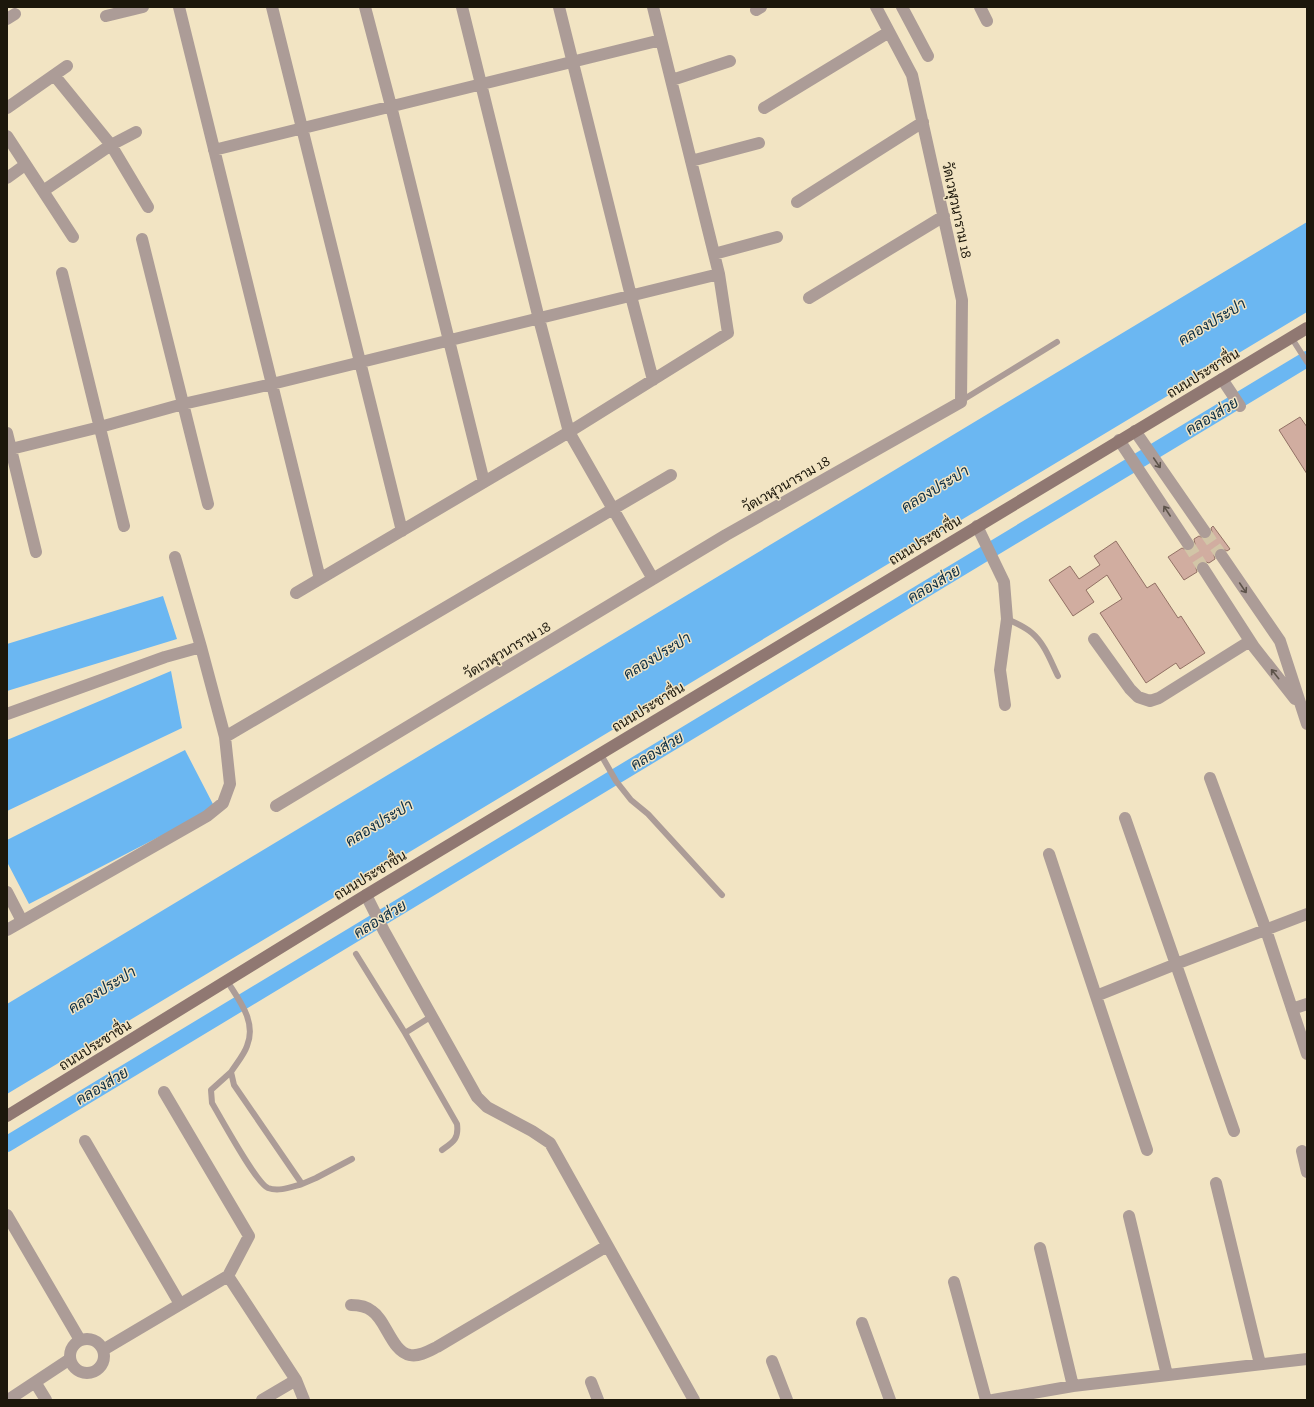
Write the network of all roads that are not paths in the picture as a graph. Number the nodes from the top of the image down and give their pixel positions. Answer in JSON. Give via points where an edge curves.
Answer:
{"nodes":[{"id":1,"x":143,"y":7,"type":"edge"},
{"id":2,"x":179,"y":7,"type":"edge"},
{"id":3,"x":272,"y":7,"type":"edge"},
{"id":4,"x":365,"y":7,"type":"edge"},
{"id":5,"x":462,"y":7,"type":"edge"},
{"id":6,"x":559,"y":7,"type":"edge"},
{"id":7,"x":653,"y":7,"type":"edge"},
{"id":8,"x":876,"y":7,"type":"edge"},
{"id":9,"x":902,"y":7,"type":"edge"},
{"id":10,"x":980,"y":7,"type":"edge"},
{"id":11,"x":106,"y":16,"type":"dead end"},
{"id":12,"x":987,"y":21,"type":"dead end"},
{"id":13,"x":890,"y":32,"type":"junction"},
{"id":14,"x":662,"y":40,"type":"junction"},
{"id":15,"x":928,"y":56,"type":"dead end"},
{"id":16,"x":573,"y":61,"type":"junction"},
{"id":17,"x":730,"y":61,"type":"dead end"},
{"id":18,"x":67,"y":66,"type":"dead end"},
{"id":19,"x":54,"y":75,"type":"junction"},
{"id":20,"x":672,"y":80,"type":"junction"},
{"id":21,"x":481,"y":84,"type":"junction"},
{"id":22,"x":391,"y":106,"type":"junction"},
{"id":23,"x":7,"y":108,"type":"edge"},
{"id":24,"x":764,"y":108,"type":"dead end"},
{"id":25,"x":923,"y":122,"type":"junction"},
{"id":26,"x":302,"y":128,"type":"junction"},
{"id":27,"x":136,"y":132,"type":"dead end"},
{"id":28,"x":7,"y":136,"type":"edge"},
{"id":29,"x":759,"y":143,"type":"dead end"},
{"id":30,"x":112,"y":145,"type":"junction"},
{"id":31,"x":214,"y":150,"type":"junction"},
{"id":32,"x":691,"y":161,"type":"junction"},
{"id":33,"x":26,"y":165,"type":"junction"},
{"id":34,"x":7,"y":178,"type":"edge"},
{"id":35,"x":43,"y":191,"type":"junction"},
{"id":36,"x":797,"y":202,"type":"dead end"},
{"id":37,"x":148,"y":207,"type":"dead end"},
{"id":38,"x":944,"y":216,"type":"junction"},
{"id":39,"x":73,"y":237,"type":"dead end"},
{"id":40,"x":777,"y":237,"type":"dead end"},
{"id":41,"x":142,"y":239,"type":"dead end"},
{"id":42,"x":714,"y":254,"type":"junction"},
{"id":43,"x":62,"y":273,"type":"dead end"},
{"id":44,"x":719,"y":274,"type":"junction"},
{"id":45,"x":631,"y":296,"type":"junction"},
{"id":46,"x":808,"y":298,"type":"dead end"},
{"id":47,"x":539,"y":319,"type":"junction"},
{"id":48,"x":1307,"y":328,"type":"edge"},
{"id":49,"x":1291,"y":337,"type":"junction"},
{"id":50,"x":449,"y":341,"type":"junction"},
{"id":51,"x":1057,"y":342,"type":"dead end"},
{"id":52,"x":1307,"y":362,"type":"edge"},
{"id":53,"x":360,"y":363,"type":"junction"},
{"id":54,"x":653,"y":380,"type":"junction"},
{"id":55,"x":1225,"y":383,"type":"junction"},
{"id":56,"x":272,"y":384,"type":"junction"},
{"id":57,"x":961,"y":402,"type":"junction"},
{"id":58,"x":183,"y":404,"type":"junction"},
{"id":59,"x":1240,"y":406,"type":"dead end"},
{"id":60,"x":100,"y":427,"type":"junction"},
{"id":61,"x":1135,"y":431,"type":"junction"},
{"id":62,"x":569,"y":432,"type":"junction"},
{"id":63,"x":7,"y":433,"type":"edge"},
{"id":64,"x":1119,"y":440,"type":"junction"},
{"id":65,"x":9,"y":449,"type":"edge"},
{"id":66,"x":671,"y":475,"type":"dead end"},
{"id":67,"x":484,"y":482,"type":"junction"},
{"id":68,"x":208,"y":504,"type":"dead end"},
{"id":69,"x":612,"y":509,"type":"junction"},
{"id":70,"x":124,"y":526,"type":"dead end"},
{"id":71,"x":977,"y":526,"type":"junction"},
{"id":72,"x":402,"y":531,"type":"junction"},
{"id":73,"x":1204,"y":532,"type":"tunnel mouth"},
{"id":74,"x":1188,"y":544,"type":"tunnel mouth"},
{"id":75,"x":36,"y":552,"type":"dead end"},
{"id":76,"x":1221,"y":556,"type":"tunnel mouth"},
{"id":77,"x":175,"y":557,"type":"dead end"},
{"id":78,"x":1203,"y":568,"type":"tunnel mouth"},
{"id":79,"x":320,"y":579,"type":"junction"},
{"id":80,"x":652,"y":579,"type":"junction"},
{"id":81,"x":296,"y":593,"type":"dead end"},
{"id":82,"x":1007,"y":619,"type":"junction"},
{"id":83,"x":1094,"y":639,"type":"dead end"},
{"id":84,"x":1250,"y":642,"type":"junction"},
{"id":85,"x":201,"y":647,"type":"junction"},
{"id":86,"x":1058,"y":676,"type":"dead end"},
{"id":87,"x":1299,"y":704,"type":"junction"},
{"id":88,"x":1005,"y":705,"type":"dead end"},
{"id":89,"x":7,"y":714,"type":"edge"},
{"id":90,"x":1307,"y":724,"type":"edge"},
{"id":91,"x":225,"y":737,"type":"junction"},
{"id":92,"x":600,"y":753,"type":"junction"},
{"id":93,"x":1210,"y":778,"type":"dead end"},
{"id":94,"x":276,"y":806,"type":"dead end"},
{"id":95,"x":1126,"y":818,"type":"dead end"},
{"id":96,"x":1049,"y":854,"type":"dead end"},
{"id":97,"x":7,"y":892,"type":"edge"},
{"id":98,"x":366,"y":895,"type":"junction"},
{"id":99,"x":722,"y":895,"type":"dead end"},
{"id":100,"x":1307,"y":914,"type":"edge"},
{"id":101,"x":22,"y":921,"type":"junction"},
{"id":102,"x":7,"y":930,"type":"edge"},
{"id":103,"x":1266,"y":930,"type":"junction"},
{"id":104,"x":356,"y":954,"type":"dead end"},
{"id":105,"x":1176,"y":964,"type":"junction"},
{"id":106,"x":227,"y":980,"type":"junction"},
{"id":107,"x":1096,"y":996,"type":"junction"},
{"id":108,"x":1307,"y":1004,"type":"edge"},
{"id":109,"x":1292,"y":1009,"type":"junction"},
{"id":110,"x":432,"y":1016,"type":"junction"},
{"id":111,"x":405,"y":1033,"type":"junction"},
{"id":112,"x":1307,"y":1054,"type":"edge"},
{"id":113,"x":231,"y":1072,"type":"junction"},
{"id":114,"x":164,"y":1092,"type":"dead end"},
{"id":115,"x":7,"y":1116,"type":"edge"},
{"id":116,"x":1234,"y":1131,"type":"dead end"},
{"id":117,"x":85,"y":1141,"type":"dead end"},
{"id":118,"x":442,"y":1150,"type":"dead end"},
{"id":119,"x":1147,"y":1150,"type":"dead end"},
{"id":120,"x":1302,"y":1151,"type":"dead end"},
{"id":121,"x":352,"y":1159,"type":"dead end"},
{"id":122,"x":1307,"y":1172,"type":"edge"},
{"id":123,"x":1216,"y":1183,"type":"dead end"},
{"id":124,"x":302,"y":1184,"type":"junction"},
{"id":125,"x":7,"y":1215,"type":"edge"},
{"id":126,"x":1129,"y":1216,"type":"dead end"},
{"id":127,"x":607,"y":1246,"type":"junction"},
{"id":128,"x":1040,"y":1248,"type":"dead end"},
{"id":129,"x":228,"y":1276,"type":"junction"},
{"id":130,"x":954,"y":1282,"type":"dead end"},
{"id":131,"x":180,"y":1304,"type":"junction"},
{"id":132,"x":351,"y":1305,"type":"dead end"},
{"id":133,"x":862,"y":1323,"type":"dead end"},
{"id":134,"x":80,"y":1340,"type":"junction"},
{"id":135,"x":103,"y":1350,"type":"junction"},
{"id":136,"x":70,"y":1359,"type":"junction"},
{"id":137,"x":1307,"y":1359,"type":"edge"},
{"id":138,"x":772,"y":1361,"type":"dead end"},
{"id":139,"x":1260,"y":1364,"type":"junction"},
{"id":140,"x":1167,"y":1375,"type":"junction"},
{"id":141,"x":296,"y":1380,"type":"junction"},
{"id":142,"x":35,"y":1382,"type":"junction"},
{"id":143,"x":591,"y":1382,"type":"dead end"},
{"id":144,"x":1073,"y":1386,"type":"junction"},
{"id":145,"x":8,"y":1400,"type":"edge"},
{"id":146,"x":46,"y":1400,"type":"edge"},
{"id":147,"x":262,"y":1400,"type":"edge"},
{"id":148,"x":304,"y":1400,"type":"edge"},
{"id":149,"x":598,"y":1400,"type":"edge"},
{"id":150,"x":694,"y":1400,"type":"edge"},
{"id":151,"x":787,"y":1400,"type":"edge"},
{"id":152,"x":890,"y":1400,"type":"edge"},
{"id":153,"x":986,"y":1400,"type":"edge"},
{"id":154,"x":993,"y":1400,"type":"edge"}],
"edges":[{"from":1,"to":11,"type":"street"},
{"from":2,"to":31,"type":"street"},
{"from":3,"to":26,"type":"street"},
{"from":4,"to":22,"type":"street"},
{"from":5,"to":21,"type":"street"},
{"from":6,"to":16,"type":"street"},
{"from":7,"to":14,"type":"street"},
{"from":8,"to":13,"type":"street","name":"วัดเวฬุวนาราม 18"},
{"from":9,"to":15,"type":"street"},
{"from":10,"to":12,"type":"street"},
{"from":13,"to":24,"type":"street"},
{"from":13,"to":25,"type":"street","name":"วัดเวฬุวนาราม 18","via":[[912,75]]},
{"from":14,"to":16,"type":"street"},
{"from":14,"to":20,"type":"street"},
{"from":16,"to":21,"type":"street"},
{"from":16,"to":45,"type":"street"},
{"from":17,"to":20,"type":"street"},
{"from":18,"to":19,"type":"street"},
{"from":19,"to":23,"type":"street"},
{"from":19,"to":30,"type":"street"},
{"from":20,"to":32,"type":"street"},
{"from":21,"to":22,"type":"street"},
{"from":21,"to":47,"type":"street"},
{"from":22,"to":26,"type":"street"},
{"from":22,"to":50,"type":"street"},
{"from":25,"to":36,"type":"street"},
{"from":25,"to":38,"type":"street","name":"วัดเวฬุวนาราม 18"},
{"from":26,"to":31,"type":"street"},
{"from":26,"to":53,"type":"street"},
{"from":27,"to":30,"type":"street"},
{"from":28,"to":33,"type":"street"},
{"from":29,"to":32,"type":"street"},
{"from":30,"to":35,"type":"street"},
{"from":30,"to":37,"type":"street"},
{"from":31,"to":56,"type":"street"},
{"from":32,"to":42,"type":"street"},
{"from":33,"to":34,"type":"street"},
{"from":33,"to":35,"type":"street"},
{"from":35,"to":39,"type":"street"},
{"from":38,"to":46,"type":"street"},
{"from":38,"to":57,"type":"street","name":"วัดเวฬุวนาราม 18","via":[[962,300]]},
{"from":40,"to":42,"type":"street"},
{"from":41,"to":58,"type":"street"},
{"from":42,"to":44,"type":"street"},
{"from":43,"to":60,"type":"street"},
{"from":44,"to":45,"type":"street"},
{"from":44,"to":54,"type":"street","via":[[728,333]]},
{"from":45,"to":47,"type":"street"},
{"from":45,"to":54,"type":"street"},
{"from":47,"to":50,"type":"street"},
{"from":47,"to":62,"type":"street"},
{"from":48,"to":49,"type":"street","name":"ถนนประชาชื่น"},
{"from":49,"to":52,"type":"lane"},
{"from":49,"to":55,"type":"street","name":"ถนนประชาชื่น"},
{"from":50,"to":53,"type":"street"},
{"from":50,"to":67,"type":"street"},
{"from":51,"to":57,"type":"lane"},
{"from":53,"to":56,"type":"street"},
{"from":53,"to":72,"type":"street"},
{"from":54,"to":62,"type":"street"},
{"from":55,"to":59,"type":"street"},
{"from":55,"to":61,"type":"street","name":"ถนนประชาชื่น"},
{"from":56,"to":58,"type":"street"},
{"from":56,"to":79,"type":"street"},
{"from":57,"to":80,"type":"street","name":"วัดเวฬุวนาราม 18"},
{"from":58,"to":60,"type":"street"},
{"from":58,"to":68,"type":"street"},
{"from":60,"to":65,"type":"street"},
{"from":60,"to":70,"type":"street"},
{"from":61,"to":64,"type":"street","name":"ถนนประชาชื่น"},
{"from":61,"to":73,"type":"street","one_way":true},
{"from":62,"to":67,"type":"street"},
{"from":62,"to":69,"type":"street"},
{"from":63,"to":65,"type":"street"},
{"from":64,"to":71,"type":"street","name":"ถนนประชาชื่น"},
{"from":74,"to":64,"type":"street","one_way":true},
{"from":65,"to":75,"type":"street"},
{"from":66,"to":69,"type":"street"},
{"from":67,"to":72,"type":"street"},
{"from":69,"to":80,"type":"street"},
{"from":69,"to":91,"type":"street"},
{"from":71,"to":82,"type":"street","via":[[1004,582]]},
{"from":71,"to":92,"type":"street","name":"ถนนประชาชื่น"},
{"from":72,"to":79,"type":"street"},
{"from":76,"to":87,"type":"street","one_way":true,"via":[[1280,641]]},
{"from":77,"to":85,"type":"street"},
{"from":78,"to":84,"type":"street"},
{"from":79,"to":81,"type":"street"},
{"from":80,"to":94,"type":"street","name":"วัดเวฬุวนาราม 18"},
{"from":82,"to":86,"type":"lane","via":[[1033,634],[1042,644]]},
{"from":82,"to":88,"type":"street","via":[[1000,670]]},
{"from":83,"to":84,"type":"street","via":[[1130,689],[1138,697],[1150,701]]},
{"from":87,"to":84,"type":"street","one_way":true},
{"from":85,"to":89,"type":"street","via":[[165,657]]},
{"from":85,"to":91,"type":"street"},
{"from":87,"to":90,"type":"street"},
{"from":91,"to":101,"type":"street","via":[[230,784],[223,803],[207,816]]},
{"from":92,"to":98,"type":"street","name":"ถนนประชาชื่น"},
{"from":92,"to":99,"type":"lane","via":[[616,781],[631,800],[648,814]]},
{"from":93,"to":103,"type":"street"},
{"from":95,"to":105,"type":"street"},
{"from":96,"to":107,"type":"street"},
{"from":97,"to":101,"type":"street"},
{"from":98,"to":106,"type":"street","name":"ถนนประชาชื่น"},
{"from":98,"to":110,"type":"street","via":[[376,918]]},
{"from":100,"to":103,"type":"street"},
{"from":101,"to":102,"type":"street"},
{"from":103,"to":105,"type":"street"},
{"from":103,"to":109,"type":"street"},
{"from":104,"to":111,"type":"lane"},
{"from":105,"to":107,"type":"street"},
{"from":105,"to":116,"type":"street"},
{"from":106,"to":113,"type":"lane","via":[[247,1015],[250,1035],[247,1046]]},
{"from":106,"to":115,"type":"street","name":"ถนนประชาชื่น"},
{"from":107,"to":119,"type":"street"},
{"from":108,"to":109,"type":"street"},
{"from":109,"to":112,"type":"street"},
{"from":110,"to":111,"type":"lane"},
{"from":110,"to":127,"type":"street","via":[[477,1097],[487,1107],[550,1143]]},
{"from":111,"to":118,"type":"lane","via":[[457,1124],[457,1137]]},
{"from":113,"to":124,"type":"lane","via":[[240,1095]]},
{"from":113,"to":124,"type":"lane","via":[[211,1090],[212,1103],[256,1176],[267,1188],[280,1190]]},
{"from":114,"to":129,"type":"street","via":[[250,1236]]},
{"from":117,"to":131,"type":"street"},
{"from":120,"to":122,"type":"street"},
{"from":121,"to":124,"type":"lane"},
{"from":123,"to":139,"type":"street"},
{"from":125,"to":134,"type":"street"},
{"from":126,"to":140,"type":"street"},
{"from":127,"to":132,"type":"street","via":[[420,1355],[409,1356],[398,1349],[373,1311],[360,1305]]},
{"from":127,"to":150,"type":"street"},
{"from":128,"to":144,"type":"street"},
{"from":129,"to":131,"type":"street"},
{"from":129,"to":141,"type":"street"},
{"from":130,"to":153,"type":"street"},
{"from":131,"to":135,"type":"street"},
{"from":133,"to":152,"type":"street"},
{"from":134,"to":135,"type":"street","via":[[91,1339]]},
{"from":134,"to":136,"type":"street","via":[[72,1348]]},
{"from":135,"to":136,"type":"street","via":[[101,1366],[92,1372],[76,1369]]},
{"from":136,"to":142,"type":"street"},
{"from":137,"to":139,"type":"street"},
{"from":138,"to":151,"type":"street"},
{"from":139,"to":140,"type":"street"},
{"from":140,"to":144,"type":"street"},
{"from":141,"to":147,"type":"street"},
{"from":141,"to":148,"type":"street"},
{"from":142,"to":145,"type":"street"},
{"from":142,"to":146,"type":"street"},
{"from":143,"to":149,"type":"street"},
{"from":144,"to":154,"type":"street"}]}
